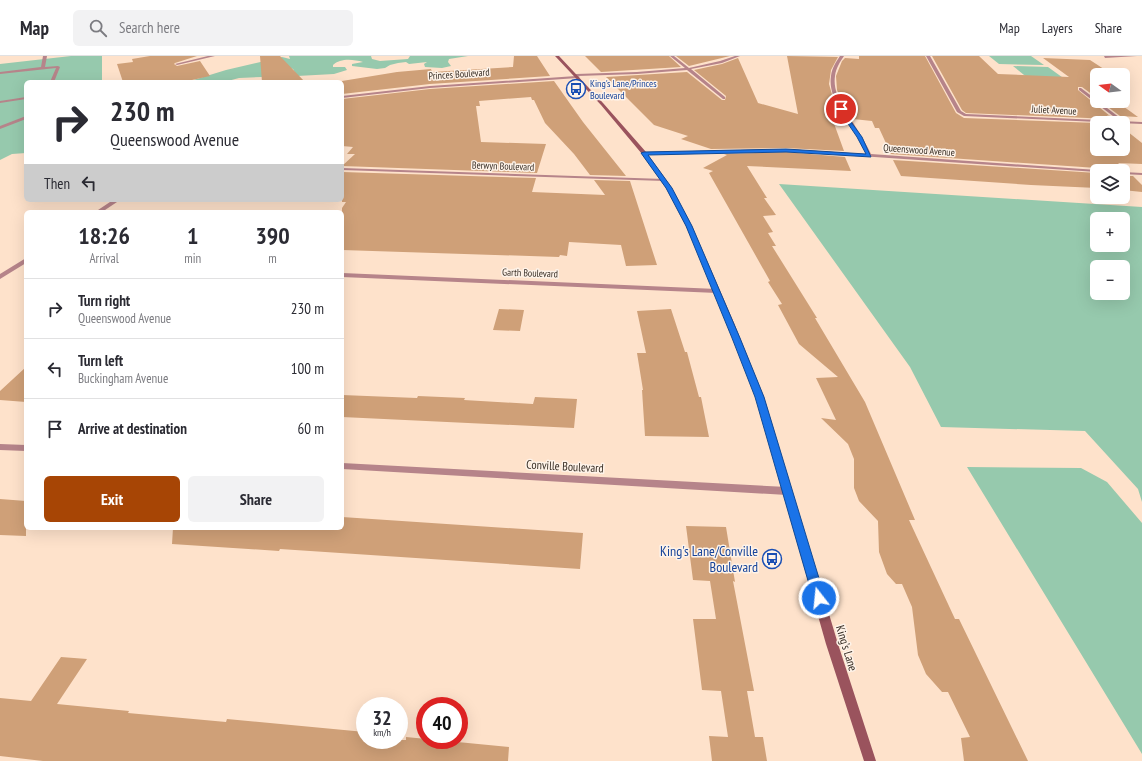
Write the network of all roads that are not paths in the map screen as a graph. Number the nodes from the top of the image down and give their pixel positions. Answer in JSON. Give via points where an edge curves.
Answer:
{"nodes":[{"id":1,"x":45,"y":56,"type":"edge"},
{"id":2,"x":213,"y":56,"type":"edge"},
{"id":3,"x":557,"y":56,"type":"edge"},
{"id":4,"x":672,"y":56,"type":"edge"},
{"id":5,"x":738,"y":56,"type":"edge"},
{"id":6,"x":842,"y":56,"type":"edge"},
{"id":7,"x":928,"y":56,"type":"edge"},
{"id":8,"x":1135,"y":56,"type":"edge"},
{"id":9,"x":1105,"y":57,"type":"dead end"},
{"id":10,"x":192,"y":60,"type":"junction"},
{"id":11,"x":177,"y":64,"type":"dead end"},
{"id":12,"x":199,"y":64,"type":"dead end"},
{"id":13,"x":42,"y":68,"type":"junction"},
{"id":14,"x":687,"y":68,"type":"junction"},
{"id":15,"x":0,"y":73,"type":"edge"},
{"id":16,"x":577,"y":76,"type":"junction"},
{"id":17,"x":53,"y":80,"type":"edge"},
{"id":18,"x":1080,"y":90,"type":"dead end"},
{"id":19,"x":344,"y":97,"type":"edge"},
{"id":20,"x":24,"y":98,"type":"edge"},
{"id":21,"x":724,"y":98,"type":"dead end"},
{"id":22,"x":0,"y":102,"type":"edge"},
{"id":23,"x":1115,"y":116,"type":"edge"},
{"id":24,"x":24,"y":118,"type":"edge"},
{"id":25,"x":1090,"y":121,"type":"edge"},
{"id":26,"x":1130,"y":122,"type":"edge"},
{"id":27,"x":1142,"y":123,"type":"edge"},
{"id":28,"x":0,"y":128,"type":"edge"},
{"id":29,"x":644,"y":153,"type":"junction"},
{"id":30,"x":869,"y":156,"type":"junction"},
{"id":31,"x":344,"y":169,"type":"edge"},
{"id":32,"x":1090,"y":172,"type":"edge"},
{"id":33,"x":1130,"y":173,"type":"edge"},
{"id":34,"x":1142,"y":174,"type":"edge"},
{"id":35,"x":664,"y":180,"type":"junction"},
{"id":36,"x":114,"y":202,"type":"edge"},
{"id":37,"x":101,"y":210,"type":"edge"},
{"id":38,"x":24,"y":262,"type":"edge"},
{"id":39,"x":344,"y":275,"type":"edge"},
{"id":40,"x":0,"y":277,"type":"edge"},
{"id":41,"x":717,"y":291,"type":"junction"},
{"id":42,"x":0,"y":447,"type":"edge"},
{"id":43,"x":24,"y":448,"type":"edge"},
{"id":44,"x":344,"y":466,"type":"edge"},
{"id":45,"x":787,"y":491,"type":"junction"},
{"id":46,"x":870,"y":761,"type":"edge"}],
"edges":[{"from":1,"to":13,"type":"street"},
{"from":2,"to":10,"type":"street"},
{"from":3,"to":16,"type":"street","name":"King's Lane"},
{"from":4,"to":14,"type":"street"},
{"from":5,"to":14,"type":"street","name":"Princes Boulevard"},
{"from":6,"to":30,"type":"street","via":[[832,75],[834,94]]},
{"from":7,"to":25,"type":"street","name":"Juliet Avenue","via":[[959,112],[965,115]]},
{"from":8,"to":9,"type":"street"},
{"from":10,"to":11,"type":"street"},
{"from":10,"to":12,"type":"street"},
{"from":13,"to":15,"type":"street"},
{"from":13,"to":17,"type":"street","via":[[58,67]]},
{"from":14,"to":16,"type":"street","name":"Princes Boulevard"},
{"from":14,"to":21,"type":"street"},
{"from":16,"to":19,"type":"street","name":"Princes Boulevard","via":[[439,85]]},
{"from":16,"to":29,"type":"street","name":"King's Lane"},
{"from":18,"to":23,"type":"street"},
{"from":20,"to":22,"type":"street"},
{"from":24,"to":28,"type":"street"},
{"from":26,"to":27,"type":"street","name":"Juliet Avenue"},
{"from":29,"to":30,"type":"street","name":"Queenswood Avenue","via":[[786,150]]},
{"from":29,"to":35,"type":"street","name":"King's Lane"},
{"from":30,"to":32,"type":"street","name":"Queenswood Avenue"},
{"from":31,"to":35,"type":"street","name":"Berwyn Boulevard"},
{"from":33,"to":34,"type":"street"},
{"from":35,"to":41,"type":"street","name":"King's Lane","via":[[689,226]]},
{"from":36,"to":37,"type":"street"},
{"from":38,"to":40,"type":"street"},
{"from":39,"to":41,"type":"street","name":"Garth Boulevard"},
{"from":41,"to":45,"type":"street","name":"King's Lane","via":[[760,397]]},
{"from":42,"to":43,"type":"street"},
{"from":44,"to":45,"type":"street","name":"Conville Boulevard"},
{"from":45,"to":46,"type":"street","name":"King's Lane"}]}
